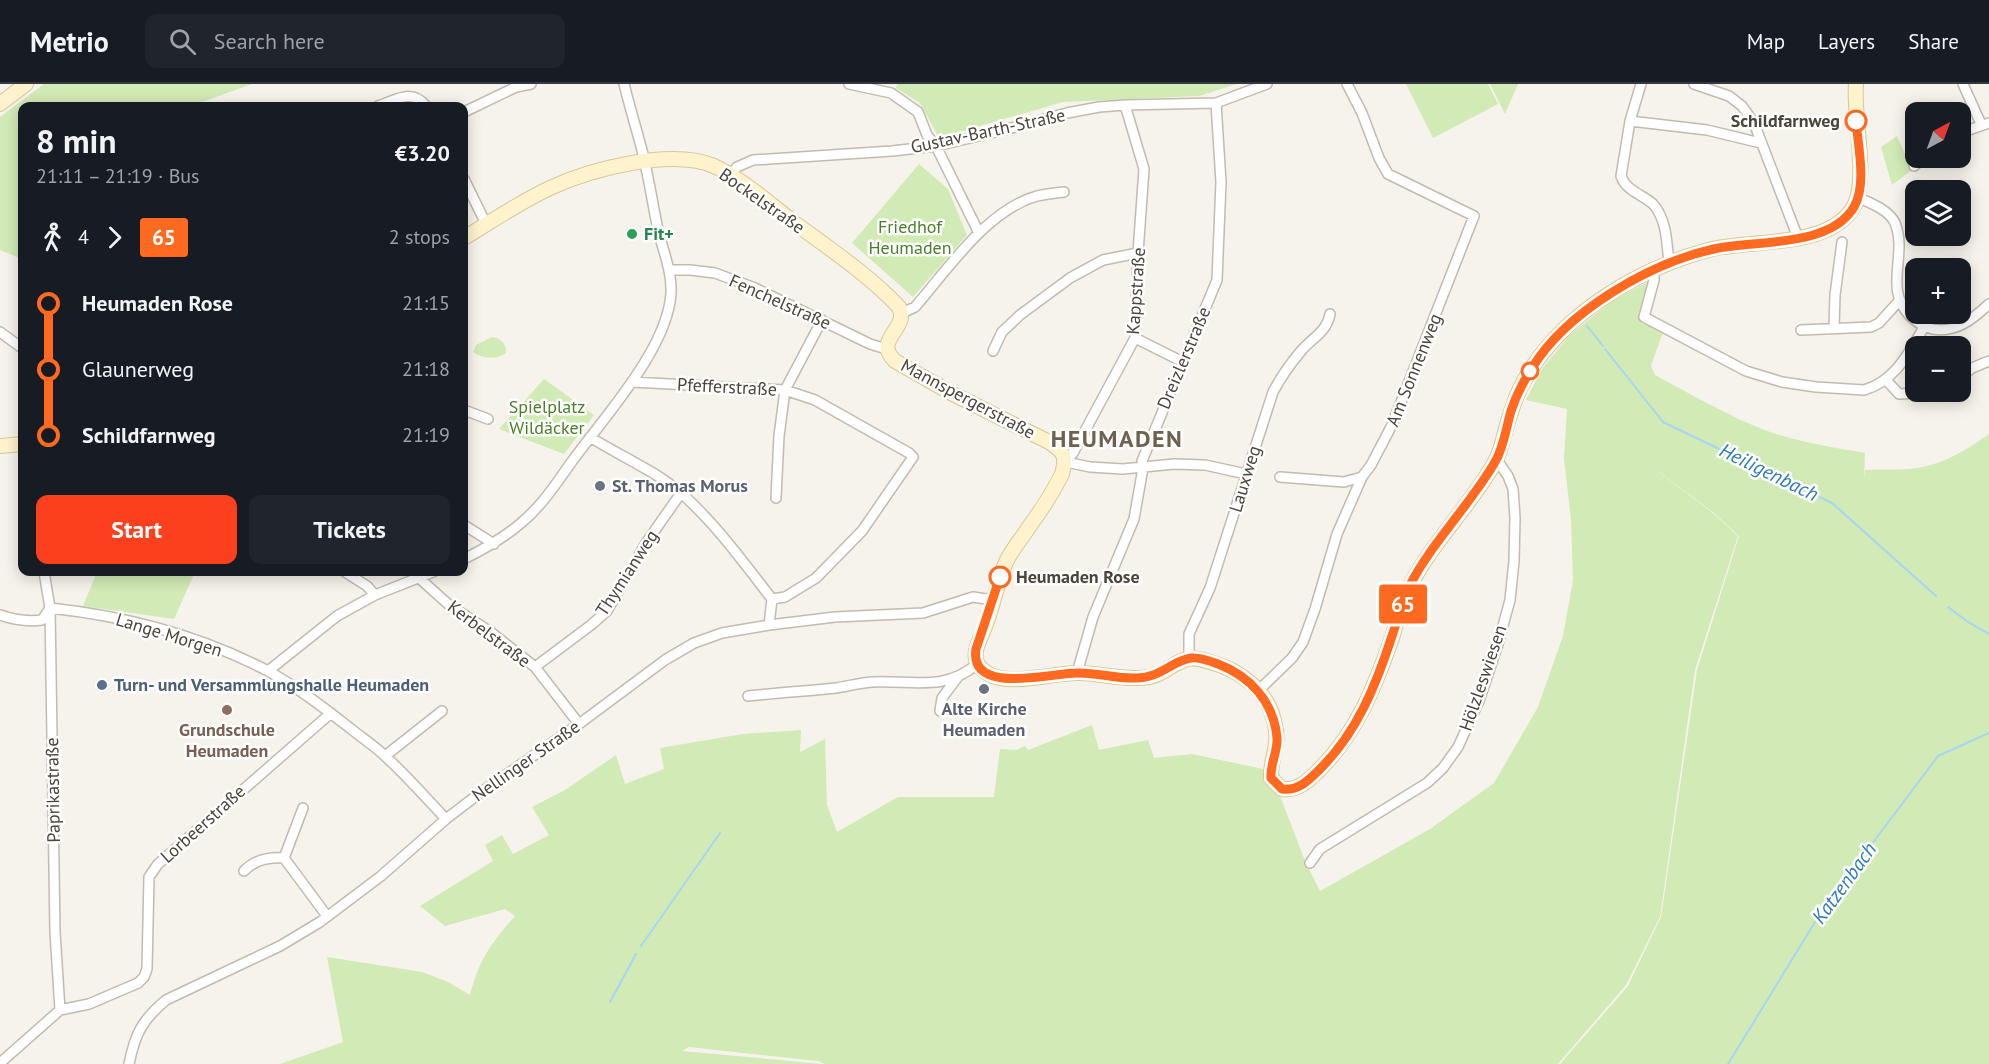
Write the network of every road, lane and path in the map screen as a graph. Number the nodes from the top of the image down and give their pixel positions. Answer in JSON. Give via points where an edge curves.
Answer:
{"nodes":[{"id":1,"x":26,"y":84,"type":"edge"},
{"id":2,"x":531,"y":84,"type":"edge"},
{"id":3,"x":624,"y":84,"type":"edge"},
{"id":4,"x":849,"y":84,"type":"edge"},
{"id":5,"x":1267,"y":84,"type":"edge"},
{"id":6,"x":1347,"y":84,"type":"edge"},
{"id":7,"x":1641,"y":84,"type":"edge"},
{"id":8,"x":1694,"y":84,"type":"edge"},
{"id":9,"x":1856,"y":84,"type":"edge"},
{"id":10,"x":1963,"y":84,"type":"edge"},
{"id":11,"x":390,"y":102,"type":"edge"},
{"id":12,"x":423,"y":102,"type":"edge"},
{"id":13,"x":1216,"y":103,"type":"junction"},
{"id":14,"x":0,"y":104,"type":"edge"},
{"id":15,"x":1125,"y":105,"type":"junction"},
{"id":16,"x":468,"y":110,"type":"edge"},
{"id":17,"x":1630,"y":121,"type":"junction"},
{"id":18,"x":1985,"y":124,"type":"edge"},
{"id":19,"x":1761,"y":143,"type":"junction"},
{"id":20,"x":936,"y":146,"type":"junction"},
{"id":21,"x":644,"y":162,"type":"junction"},
{"id":22,"x":731,"y":175,"type":"junction"},
{"id":23,"x":468,"y":187,"type":"edge"},
{"id":24,"x":1064,"y":192,"type":"dead end"},
{"id":25,"x":1858,"y":198,"type":"junction"},
{"id":26,"x":486,"y":224,"type":"junction"},
{"id":27,"x":979,"y":233,"type":"junction"},
{"id":28,"x":468,"y":235,"type":"edge"},
{"id":29,"x":1798,"y":238,"type":"junction"},
{"id":30,"x":1842,"y":242,"type":"dead end"},
{"id":31,"x":1138,"y":253,"type":"junction"},
{"id":32,"x":1669,"y":264,"type":"junction"},
{"id":33,"x":669,"y":270,"type":"junction"},
{"id":34,"x":1654,"y":271,"type":"junction"},
{"id":35,"x":1899,"y":301,"type":"junction"},
{"id":36,"x":1989,"y":304,"type":"edge"},
{"id":37,"x":902,"y":313,"type":"junction"},
{"id":38,"x":1330,"y":314,"type":"dead end"},
{"id":39,"x":822,"y":320,"type":"junction"},
{"id":40,"x":1834,"y":327,"type":"junction"},
{"id":41,"x":1924,"y":327,"type":"junction"},
{"id":42,"x":1801,"y":330,"type":"dead end"},
{"id":43,"x":0,"y":332,"type":"edge"},
{"id":44,"x":1135,"y":338,"type":"junction"},
{"id":45,"x":18,"y":345,"type":"edge"},
{"id":46,"x":886,"y":349,"type":"junction"},
{"id":47,"x":993,"y":351,"type":"dead end"},
{"id":48,"x":1989,"y":361,"type":"edge"},
{"id":49,"x":1183,"y":362,"type":"junction"},
{"id":50,"x":1971,"y":369,"type":"edge"},
{"id":51,"x":1886,"y":380,"type":"junction"},
{"id":52,"x":632,"y":382,"type":"junction"},
{"id":53,"x":785,"y":390,"type":"junction"},
{"id":54,"x":1905,"y":395,"type":"edge"},
{"id":55,"x":468,"y":412,"type":"edge"},
{"id":56,"x":488,"y":419,"type":"dead end"},
{"id":57,"x":590,"y":437,"type":"junction"},
{"id":58,"x":18,"y":444,"type":"edge"},
{"id":59,"x":0,"y":446,"type":"edge"},
{"id":60,"x":1497,"y":460,"type":"junction"},
{"id":61,"x":1066,"y":462,"type":"junction"},
{"id":62,"x":1143,"y":468,"type":"junction"},
{"id":63,"x":1246,"y":474,"type":"junction"},
{"id":64,"x":1280,"y":477,"type":"dead end"},
{"id":65,"x":1362,"y":477,"type":"junction"},
{"id":66,"x":681,"y":493,"type":"junction"},
{"id":67,"x":776,"y":498,"type":"dead end"},
{"id":68,"x":468,"y":528,"type":"edge"},
{"id":69,"x":494,"y":544,"type":"junction"},
{"id":70,"x":468,"y":557,"type":"edge"},
{"id":71,"x":45,"y":576,"type":"edge"},
{"id":72,"x":351,"y":576,"type":"edge"},
{"id":73,"x":421,"y":576,"type":"edge"},
{"id":74,"x":418,"y":577,"type":"junction"},
{"id":75,"x":375,"y":595,"type":"junction"},
{"id":76,"x":772,"y":599,"type":"junction"},
{"id":77,"x":993,"y":600,"type":"junction"},
{"id":78,"x":50,"y":608,"type":"junction"},
{"id":79,"x":0,"y":615,"type":"edge"},
{"id":80,"x":769,"y":625,"type":"junction"},
{"id":81,"x":1190,"y":658,"type":"junction"},
{"id":82,"x":977,"y":664,"type":"junction"},
{"id":83,"x":535,"y":667,"type":"junction"},
{"id":84,"x":268,"y":671,"type":"junction"},
{"id":85,"x":1077,"y":673,"type":"junction"},
{"id":86,"x":957,"y":678,"type":"junction"},
{"id":87,"x":1258,"y":691,"type":"junction"},
{"id":88,"x":748,"y":696,"type":"dead end"},
{"id":89,"x":442,"y":711,"type":"dead end"},
{"id":90,"x":940,"y":711,"type":"dead end"},
{"id":91,"x":331,"y":713,"type":"junction"},
{"id":92,"x":579,"y":724,"type":"junction"},
{"id":93,"x":385,"y":756,"type":"junction"},
{"id":94,"x":303,"y":808,"type":"dead end"},
{"id":95,"x":447,"y":819,"type":"junction"},
{"id":96,"x":284,"y":858,"type":"junction"},
{"id":97,"x":1310,"y":863,"type":"dead end"},
{"id":98,"x":244,"y":871,"type":"dead end"},
{"id":99,"x":327,"y":916,"type":"junction"},
{"id":100,"x":60,"y":1010,"type":"junction"},
{"id":101,"x":0,"y":1063,"type":"edge"},
{"id":102,"x":129,"y":1064,"type":"edge"}],
"edges":[{"from":1,"to":14,"type":"street"},
{"from":2,"to":16,"type":"street"},
{"from":3,"to":21,"type":"street"},
{"from":4,"to":20,"type":"street","via":[[891,93],[918,112]]},
{"from":5,"to":13,"type":"street"},
{"from":6,"to":65,"type":"street","name":"Am Sonnenweg","via":[[1388,174],[1474,216],[1392,425]]},
{"from":7,"to":17,"type":"street"},
{"from":8,"to":19,"type":"street","via":[[1729,96],[1742,106]]},
{"from":9,"to":25,"type":"street"},
{"from":10,"to":18,"type":"street"},
{"from":11,"to":12,"type":"street","via":[[415,96]]},
{"from":13,"to":15,"type":"street","name":"Gustav-Barth-Straße"},
{"from":13,"to":49,"type":"street","name":"Dreizlerstraße","via":[[1221,182],[1217,280]]},
{"from":15,"to":20,"type":"street","name":"Gustav-Barth-Straße","via":[[1067,113]]},
{"from":15,"to":31,"type":"street","name":"Kappstraße","via":[[1144,169]]},
{"from":17,"to":19,"type":"street","via":[[1707,130]]},
{"from":17,"to":32,"type":"street","via":[[1621,176],[1623,183],[1653,205],[1661,217]]},
{"from":19,"to":29,"type":"street"},
{"from":20,"to":22,"type":"street","name":"Gustav-Barth-Straße","via":[[753,160],[737,167]]},
{"from":20,"to":27,"type":"street"},
{"from":21,"to":22,"type":"street","name":"Bockelstraße","via":[[686,159]]},
{"from":21,"to":26,"type":"street","name":"Bockelstraße","via":[[564,182]]},
{"from":21,"to":33,"type":"street"},
{"from":22,"to":37,"type":"street","name":"Bockelstraße","via":[[892,299]]},
{"from":23,"to":26,"type":"street"},
{"from":24,"to":27,"type":"street","via":[[1036,196],[1007,211]]},
{"from":25,"to":29,"type":"street","via":[[1836,225]]},
{"from":25,"to":35,"type":"street","via":[[1894,221],[1900,240],[1896,282]]},
{"from":26,"to":28,"type":"street","name":"Bockelstraße"},
{"from":27,"to":37,"type":"street","via":[[915,307]]},
{"from":29,"to":32,"type":"street","via":[[1713,249]]},
{"from":30,"to":40,"type":"street"},
{"from":31,"to":44,"type":"street","name":"Kappstraße"},
{"from":31,"to":47,"type":"street","via":[[1103,260],[1070,278],[1002,332]]},
{"from":32,"to":34,"type":"street"},
{"from":33,"to":39,"type":"street","name":"Fenchelstraße","via":[[715,273]]},
{"from":33,"to":52,"type":"street","via":[[669,311]]},
{"from":34,"to":51,"type":"street","via":[[1644,317],[1746,370],[1782,382],[1864,390]]},
{"from":34,"to":60,"type":"street","via":[[1608,294],[1569,324],[1544,351],[1515,398]]},
{"from":35,"to":40,"type":"street","via":[[1871,327]]},
{"from":35,"to":41,"type":"street"},
{"from":36,"to":41,"type":"street","via":[[1957,328],[1943,331]]},
{"from":37,"to":46,"type":"street"},
{"from":38,"to":63,"type":"street","name":"Lauxweg","via":[[1328,325],[1302,350],[1273,392]]},
{"from":39,"to":46,"type":"street","name":"Fenchelstraße"},
{"from":39,"to":53,"type":"street"},
{"from":40,"to":42,"type":"street"},
{"from":41,"to":51,"type":"street","via":[[1902,364]]},
{"from":43,"to":45,"type":"street"},
{"from":44,"to":49,"type":"street"},
{"from":44,"to":61,"type":"street","name":"Kappstraße"},
{"from":46,"to":61,"type":"street","name":"Mannspergerstraße","via":[[895,361],[961,399],[1049,442],[1059,449]]},
{"from":48,"to":50,"type":"street"},
{"from":49,"to":62,"type":"street","name":"Dreizlerstraße","via":[[1142,461]]},
{"from":51,"to":54,"type":"street","via":[[1899,394]]},
{"from":52,"to":53,"type":"street","name":"Pfefferstraße"},
{"from":52,"to":57,"type":"street"},
{"from":53,"to":67,"type":"street","via":[[778,436]]},
{"from":53,"to":76,"type":"street","name":"Pfefferstraße","via":[[815,400],[913,457],[862,531],[816,578],[785,597]]},
{"from":55,"to":56,"type":"street"},
{"from":57,"to":66,"type":"street"},
{"from":57,"to":69,"type":"street","via":[[552,491],[523,522]]},
{"from":58,"to":59,"type":"street"},
{"from":60,"to":87,"type":"street","via":[[1409,587],[1378,680],[1353,728],[1323,766],[1299,787],[1282,789],[1271,778],[1277,741],[1275,723]]},
{"from":60,"to":97,"type":"street","name":"Hölzleswiesen","via":[[1513,489],[1510,600],[1479,701],[1458,747],[1427,783],[1320,849]]},
{"from":61,"to":62,"type":"street","via":[[1090,467]]},
{"from":61,"to":77,"type":"street","via":[[1053,491],[1007,561]]},
{"from":62,"to":63,"type":"street","via":[[1205,465]]},
{"from":62,"to":85,"type":"street","name":"Dreizlerstraße","via":[[1134,519],[1093,617]]},
{"from":63,"to":81,"type":"street","name":"Lauxweg","via":[[1210,588],[1189,633]]},
{"from":64,"to":65,"type":"street","via":[[1344,482]]},
{"from":65,"to":87,"type":"street","name":"Am Sonnenweg","via":[[1336,534],[1303,642]]},
{"from":66,"to":76,"type":"street","via":[[710,521]]},
{"from":66,"to":83,"type":"street","name":"Thymianweg","via":[[646,543],[607,611]]},
{"from":68,"to":69,"type":"street"},
{"from":69,"to":70,"type":"street"},
{"from":71,"to":78,"type":"street","name":"Paprikastraße"},
{"from":72,"to":75,"type":"street"},
{"from":73,"to":74,"type":"street"},
{"from":74,"to":75,"type":"street"},
{"from":74,"to":83,"type":"street","name":"Kerbelstraße","via":[[448,604]]},
{"from":75,"to":84,"type":"street","via":[[337,616]]},
{"from":76,"to":80,"type":"street"},
{"from":77,"to":80,"type":"street","name":"Nellinger Straße","via":[[973,597],[923,613]]},
{"from":77,"to":82,"type":"street","via":[[976,649]]},
{"from":78,"to":79,"type":"street","via":[[42,620],[17,621]]},
{"from":78,"to":84,"type":"street","name":"Lange Morgen","via":[[114,618],[175,634]]},
{"from":78,"to":100,"type":"street","name":"Paprikastraße","via":[[55,932]]},
{"from":80,"to":92,"type":"street","name":"Nellinger Straße","via":[[722,633],[694,643]]},
{"from":81,"to":85,"type":"street","via":[[1156,675],[1136,678]]},
{"from":81,"to":87,"type":"street","via":[[1232,669]]},
{"from":82,"to":85,"type":"street","via":[[1002,679]]},
{"from":82,"to":86,"type":"street"},
{"from":83,"to":92,"type":"street","name":"Kerbelstraße"},
{"from":84,"to":91,"type":"street","name":"Lange Morgen"},
{"from":86,"to":88,"type":"street","via":[[919,684],[871,682]]},
{"from":86,"to":90,"type":"street","via":[[942,698]]},
{"from":89,"to":93,"type":"street"},
{"from":91,"to":93,"type":"street","name":"Lange Morgen"},
{"from":91,"to":100,"type":"street","name":"Lorbeerstraße","via":[[158,864],[149,877],[144,977],[89,1004]]},
{"from":92,"to":95,"type":"street","name":"Nellinger Straße"},
{"from":93,"to":95,"type":"street","name":"Lange Morgen"},
{"from":94,"to":96,"type":"street"},
{"from":95,"to":99,"type":"street","name":"Nellinger Straße"},
{"from":96,"to":98,"type":"street","via":[[263,859]]},
{"from":96,"to":99,"type":"street"},
{"from":99,"to":102,"type":"street","name":"Nellinger Straße","via":[[280,946],[166,1000],[141,1025]]},
{"from":100,"to":101,"type":"street","name":"Lorbeerstraße"}]}
